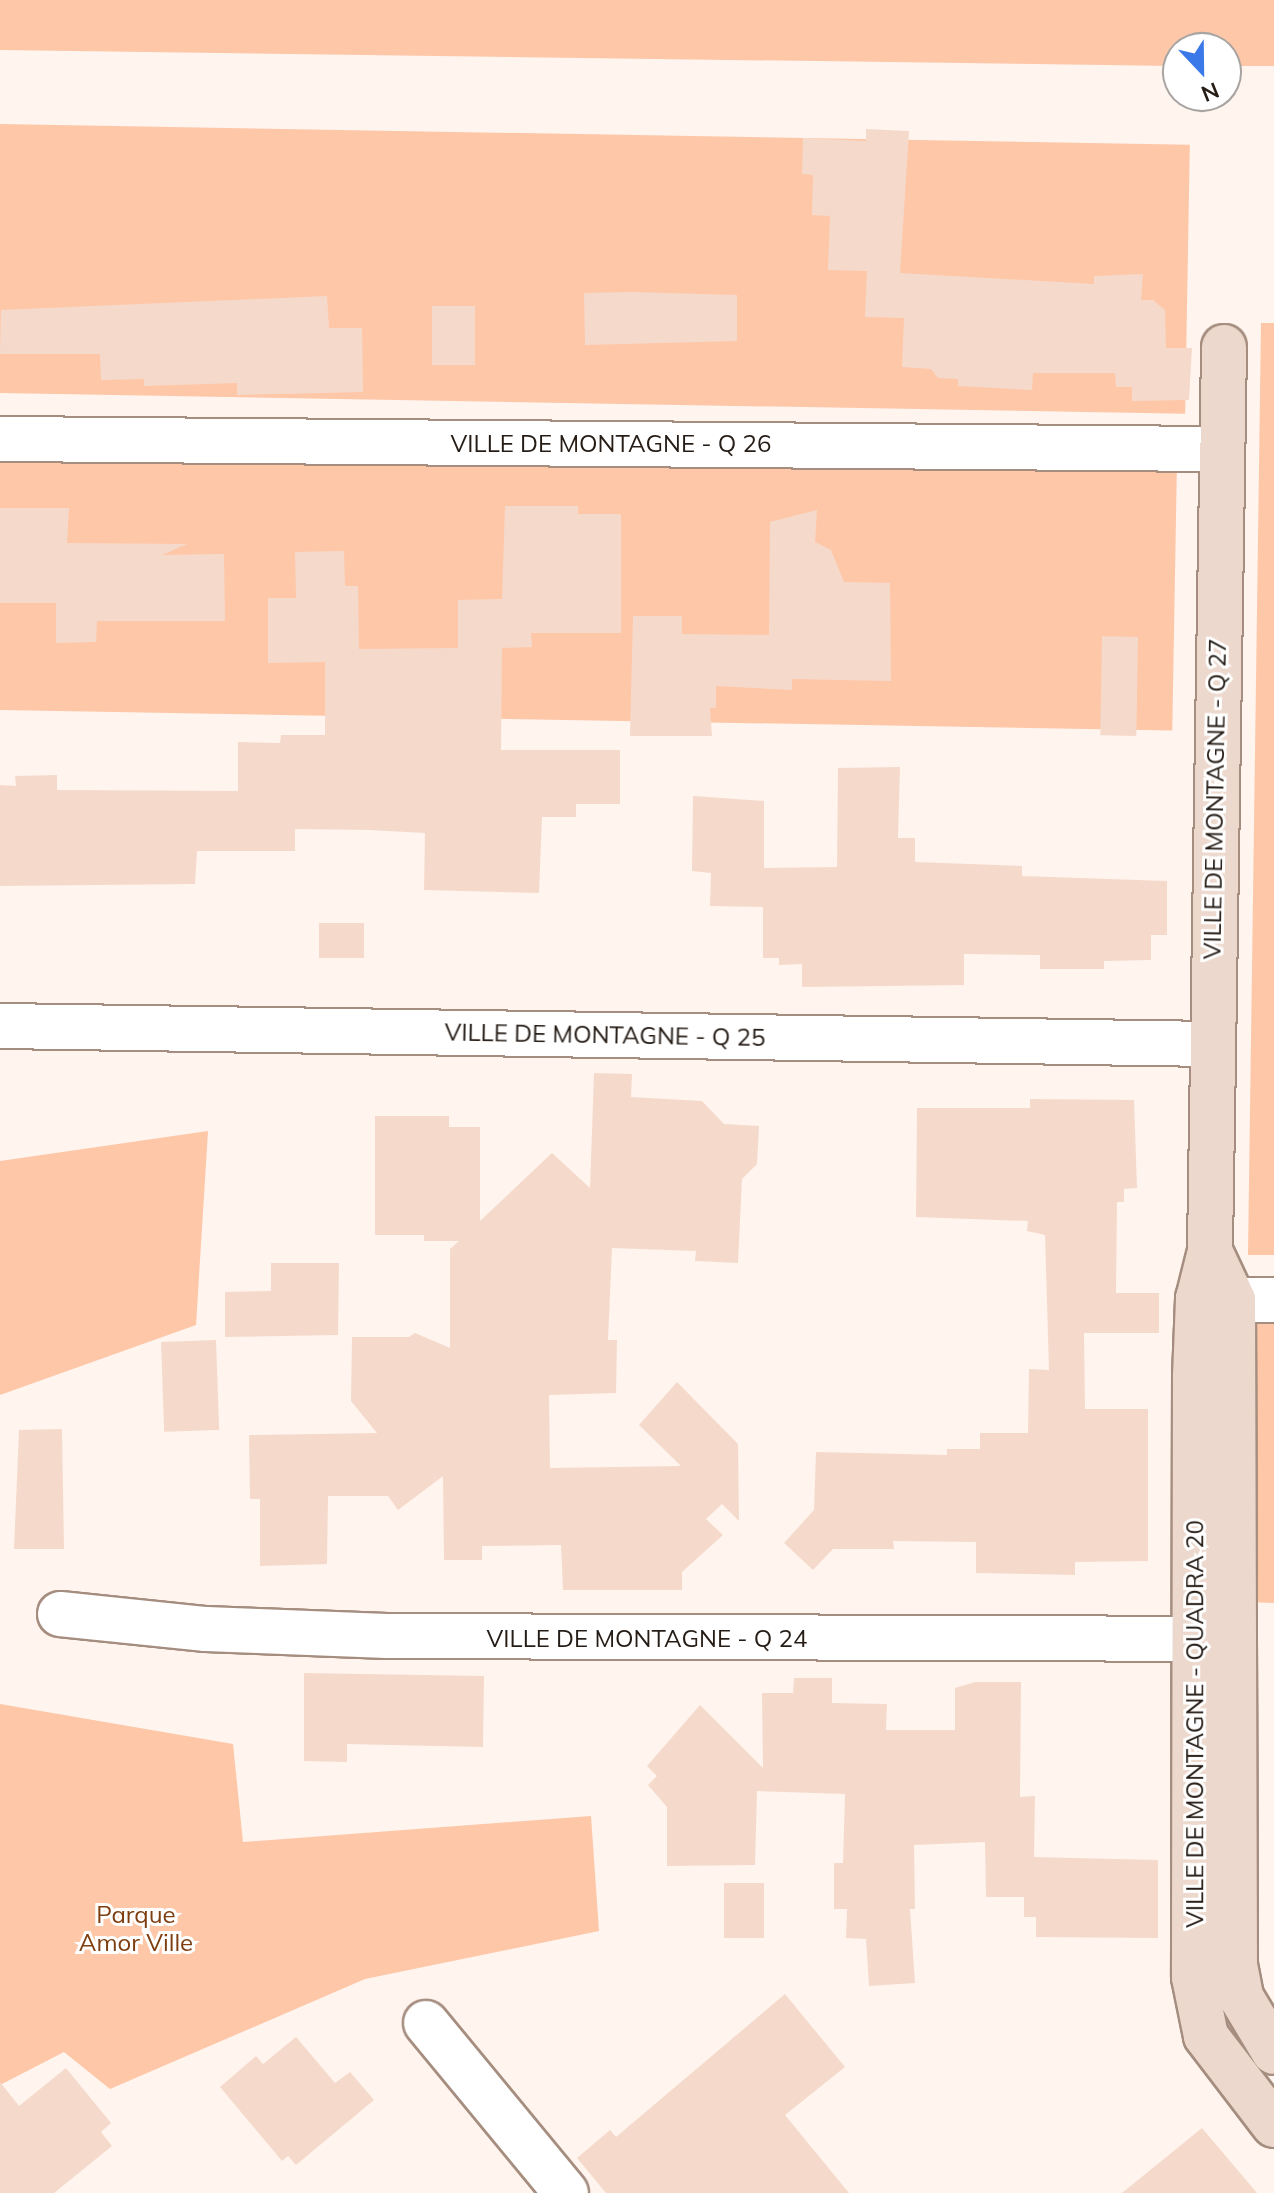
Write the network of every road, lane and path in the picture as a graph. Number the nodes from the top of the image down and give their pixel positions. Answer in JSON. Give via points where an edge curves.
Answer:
{"nodes":[{"id":1,"x":1224,"y":347,"type":"dead end"},
{"id":2,"x":0,"y":439,"type":"edge"},
{"id":3,"x":1222,"y":449,"type":"junction"},
{"id":4,"x":0,"y":1026,"type":"edge"},
{"id":5,"x":1210,"y":1044,"type":"junction"},
{"id":6,"x":1235,"y":1300,"type":"edge"},
{"id":7,"x":60,"y":1614,"type":"dead end"},
{"id":8,"x":1216,"y":1638,"type":"junction"},
{"id":9,"x":426,"y":2023,"type":"dead end"},
{"id":10,"x":1274,"y":2052,"type":"edge"},
{"id":11,"x":1274,"y":2125,"type":"edge"},
{"id":12,"x":566,"y":2193,"type":"edge"}],
"edges":[{"from":1,"to":3,"type":"street","name":"VILLE DE MONTAGNE - Q 27"},
{"from":2,"to":3,"type":"street","name":"VILLE DE MONTAGNE - Q 26"},
{"from":3,"to":5,"type":"street","name":"VILLE DE MONTAGNE - Q 27"},
{"from":4,"to":5,"type":"street","name":"VILLE DE MONTAGNE - Q 25"},
{"from":5,"to":6,"type":"street","name":"VILLE DE MONTAGNE - Q 27","via":[[1210,1251]]},
{"from":6,"to":8,"type":"street","name":"VILLE DE MONTAGNE - QUADRA 20"},
{"from":7,"to":8,"type":"street","name":"VILLE DE MONTAGNE - Q 24","via":[[206,1629],[387,1636],[740,1641]]},
{"from":8,"to":10,"type":"street","name":"VILLE DE MONTAGNE - QUADRA 20","via":[[1235,1965],[1241,1997]]},
{"from":8,"to":11,"type":"street","name":"VILLE DE MONTAGNE - QUADRA 20","via":[[1197,2010],[1218,2055]]},
{"from":9,"to":12,"type":"street"}]}
